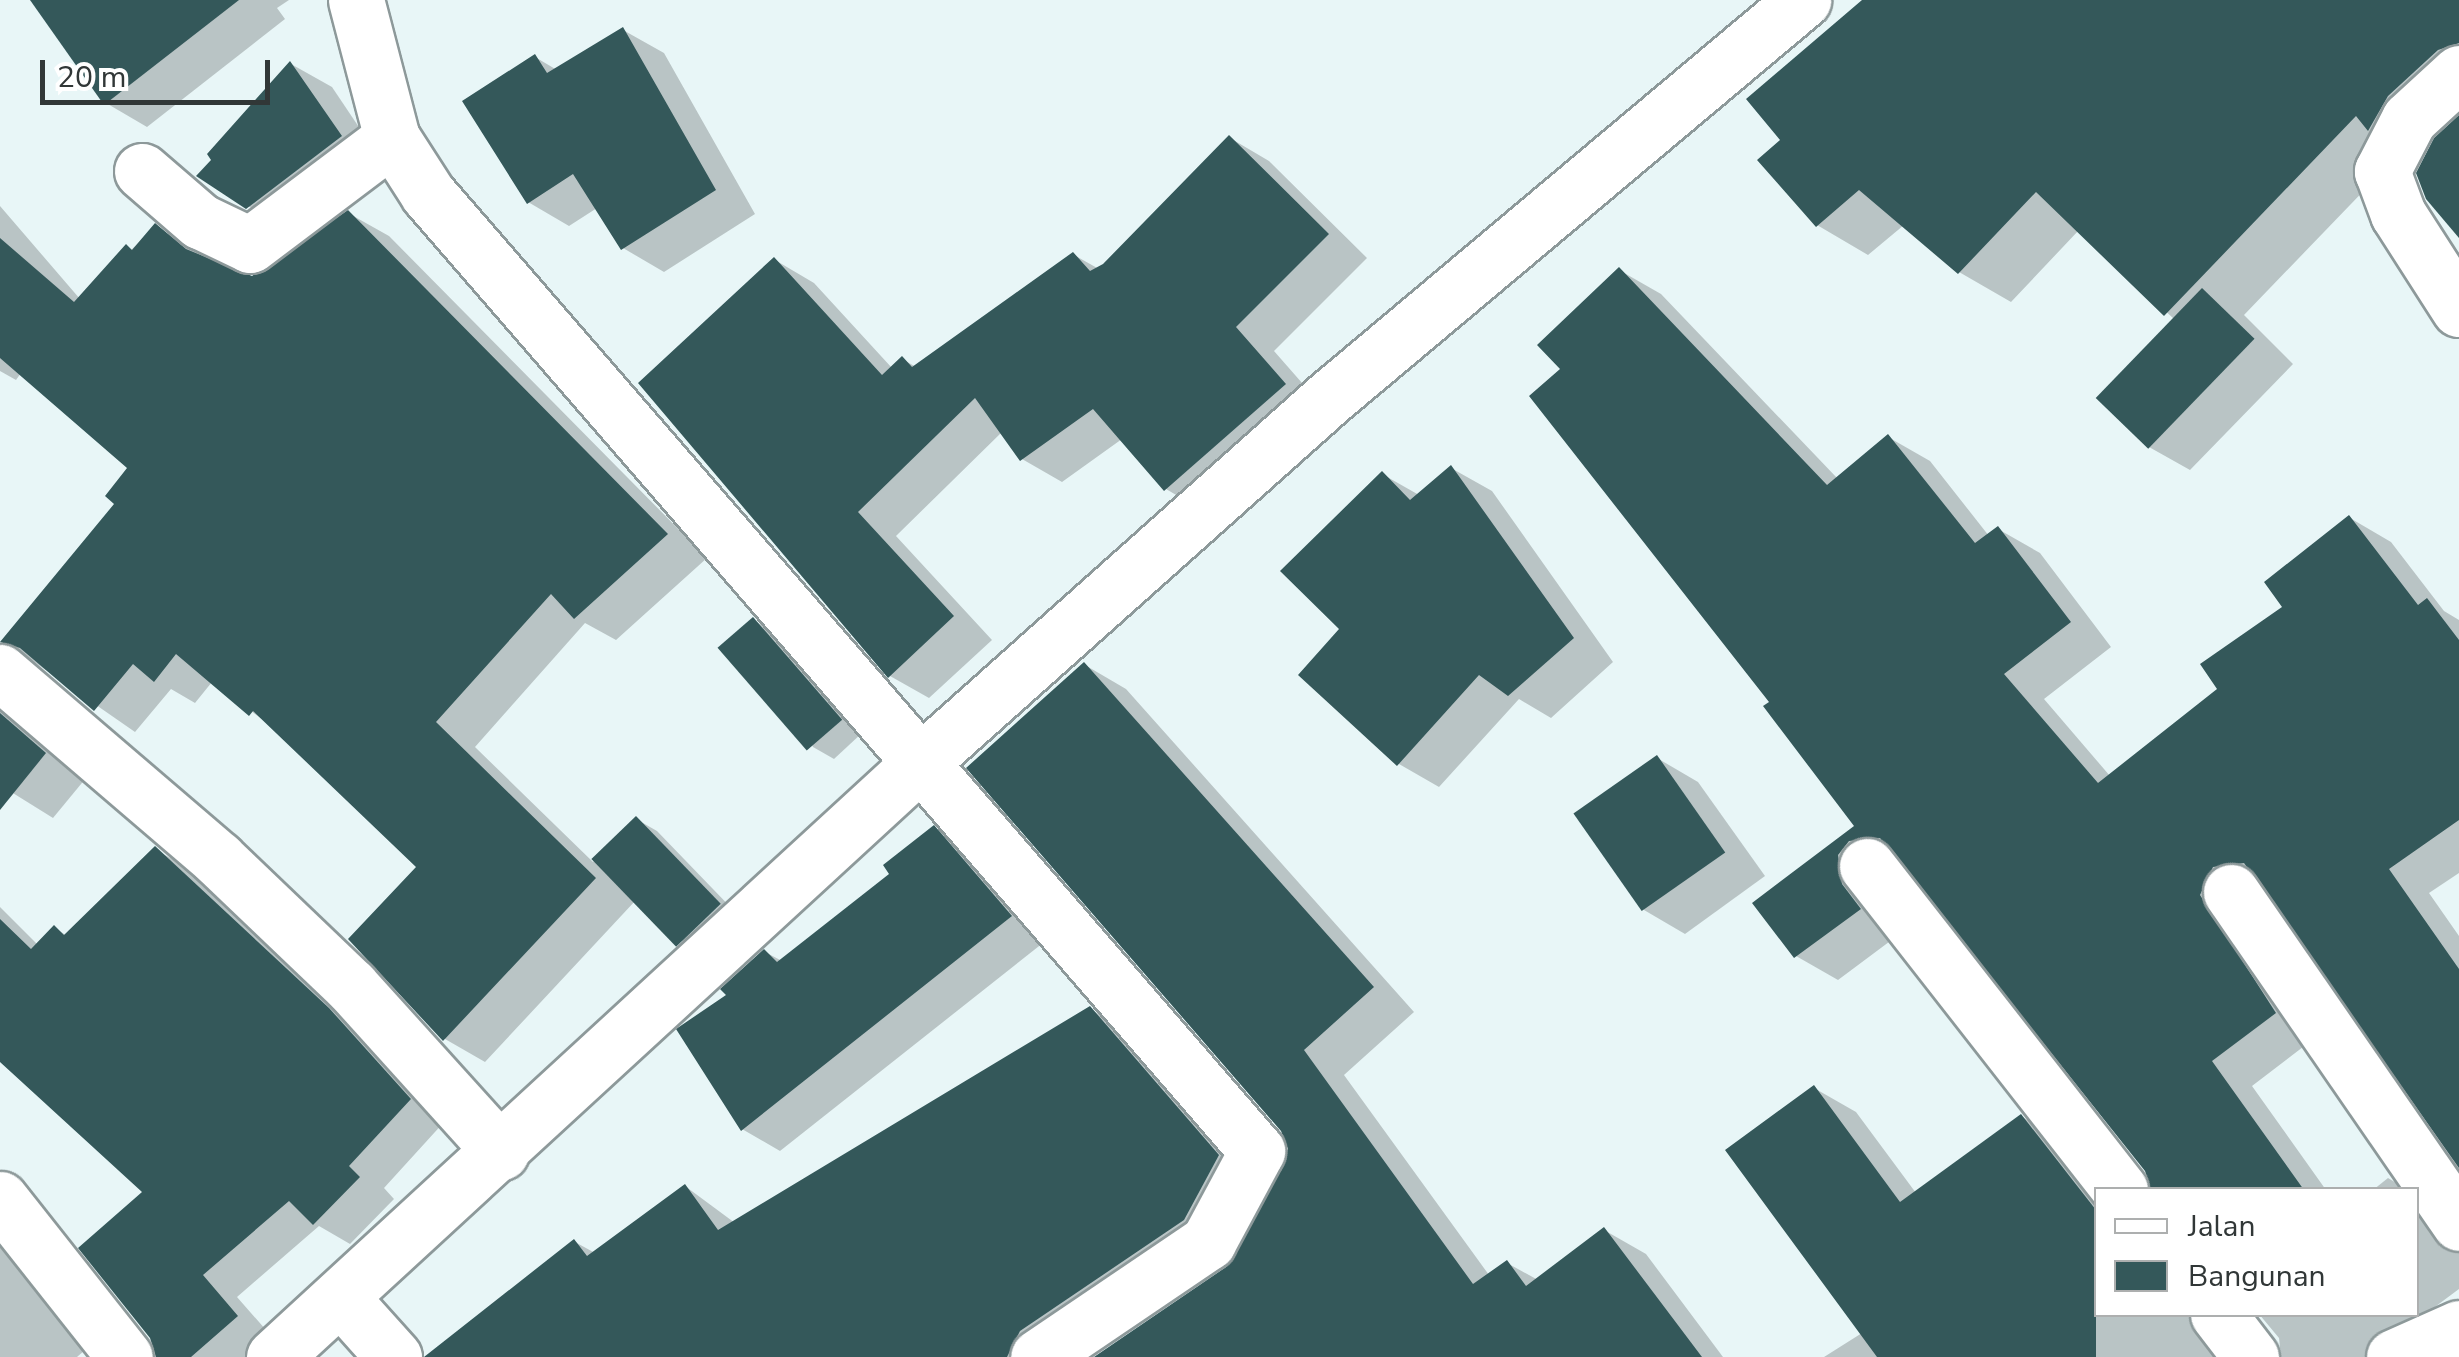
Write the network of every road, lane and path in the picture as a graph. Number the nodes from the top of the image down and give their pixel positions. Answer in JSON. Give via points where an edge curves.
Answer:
{"nodes":[{"id":1,"x":356,"y":0,"type":"edge"},
{"id":2,"x":1803,"y":0,"type":"edge"},
{"id":3,"x":2459,"y":73,"type":"edge"},
{"id":4,"x":392,"y":138,"type":"junction"},
{"id":5,"x":142,"y":171,"type":"dead end"},
{"id":6,"x":2459,"y":310,"type":"edge"},
{"id":7,"x":0,"y":672,"type":"edge"},
{"id":8,"x":920,"y":762,"type":"junction"},
{"id":9,"x":1867,"y":866,"type":"dead end"},
{"id":10,"x":2230,"y":892,"type":"dead end"},
{"id":11,"x":501,"y":1152,"type":"junction"},
{"id":12,"x":2118,"y":1187,"type":"edge"},
{"id":13,"x":0,"y":1199,"type":"edge"},
{"id":14,"x":2459,"y":1223,"type":"edge"},
{"id":15,"x":342,"y":1299,"type":"junction"},
{"id":16,"x":2220,"y":1317,"type":"edge"},
{"id":17,"x":2459,"y":1328,"type":"edge"},
{"id":18,"x":125,"y":1357,"type":"edge"},
{"id":19,"x":274,"y":1357,"type":"edge"},
{"id":20,"x":394,"y":1357,"type":"edge"},
{"id":21,"x":1038,"y":1357,"type":"edge"},
{"id":22,"x":2252,"y":1357,"type":"edge"},
{"id":23,"x":2394,"y":1357,"type":"edge"}],
"edges":[{"from":1,"to":4,"type":"street"},
{"from":2,"to":8,"type":"street","via":[[1330,397]]},
{"from":3,"to":6,"type":"street","via":[[2409,119],[2382,171],[2398,214]]},
{"from":4,"to":5,"type":"street","via":[[250,245],[200,221]]},
{"from":4,"to":8,"type":"street","via":[[428,194]]},
{"from":7,"to":11,"type":"street","via":[[218,859],[338,973]]},
{"from":8,"to":11,"type":"street"},
{"from":8,"to":21,"type":"street","via":[[1257,1151],[1208,1242]]},
{"from":9,"to":12,"type":"street"},
{"from":10,"to":14,"type":"street"},
{"from":11,"to":15,"type":"street"},
{"from":13,"to":18,"type":"street"},
{"from":15,"to":19,"type":"street"},
{"from":15,"to":20,"type":"street"},
{"from":16,"to":22,"type":"street"},
{"from":17,"to":23,"type":"street"}]}
